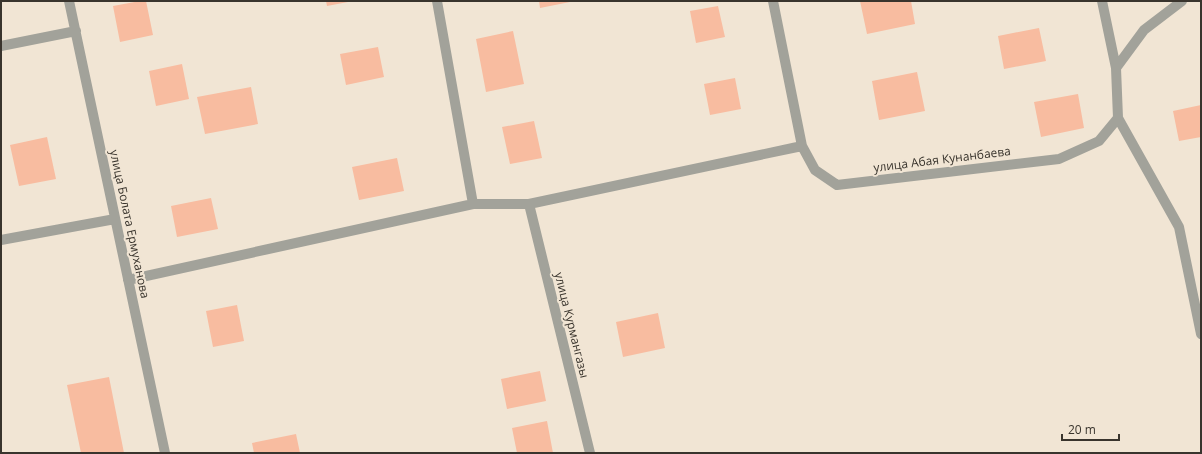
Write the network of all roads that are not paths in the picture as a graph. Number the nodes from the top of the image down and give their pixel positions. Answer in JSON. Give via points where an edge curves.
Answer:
{"nodes":[{"id":1,"x":69,"y":1,"type":"edge"},
{"id":2,"x":437,"y":1,"type":"edge"},
{"id":3,"x":773,"y":1,"type":"edge"},
{"id":4,"x":1102,"y":1,"type":"edge"},
{"id":5,"x":1182,"y":1,"type":"edge"},
{"id":6,"x":76,"y":31,"type":"junction"},
{"id":7,"x":1,"y":46,"type":"edge"},
{"id":8,"x":1116,"y":68,"type":"junction"},
{"id":9,"x":1118,"y":118,"type":"junction"},
{"id":10,"x":802,"y":146,"type":"junction"},
{"id":11,"x":473,"y":204,"type":"junction"},
{"id":12,"x":529,"y":204,"type":"junction"},
{"id":13,"x":116,"y":219,"type":"junction"},
{"id":14,"x":1,"y":240,"type":"edge"},
{"id":15,"x":128,"y":280,"type":"junction"},
{"id":16,"x":1201,"y":334,"type":"edge"},
{"id":17,"x":165,"y":453,"type":"edge"},
{"id":18,"x":590,"y":453,"type":"edge"}],
"edges":[{"from":1,"to":6,"type":"street","name":"улица Болата Ермуханова"},
{"from":2,"to":11,"type":"street"},
{"from":3,"to":10,"type":"street","name":"улица Абая Кунанбаева"},
{"from":4,"to":8,"type":"street"},
{"from":5,"to":8,"type":"street","via":[[1144,30]]},
{"from":6,"to":7,"type":"street"},
{"from":6,"to":13,"type":"street","name":"улица Болата Ермуханова"},
{"from":8,"to":9,"type":"street"},
{"from":9,"to":10,"type":"street","name":"улица Абая Кунанбаева","via":[[1099,141],[1059,159],[837,185],[815,170]]},
{"from":9,"to":16,"type":"street","via":[[1179,227]]},
{"from":10,"to":12,"type":"street"},
{"from":11,"to":12,"type":"street"},
{"from":11,"to":15,"type":"street"},
{"from":12,"to":18,"type":"street","name":"улица Курмангазы"},
{"from":13,"to":14,"type":"street"},
{"from":13,"to":15,"type":"street","name":"улица Болата Ермуханова"},
{"from":15,"to":17,"type":"street","name":"улица Болата Ермуханова"}]}
